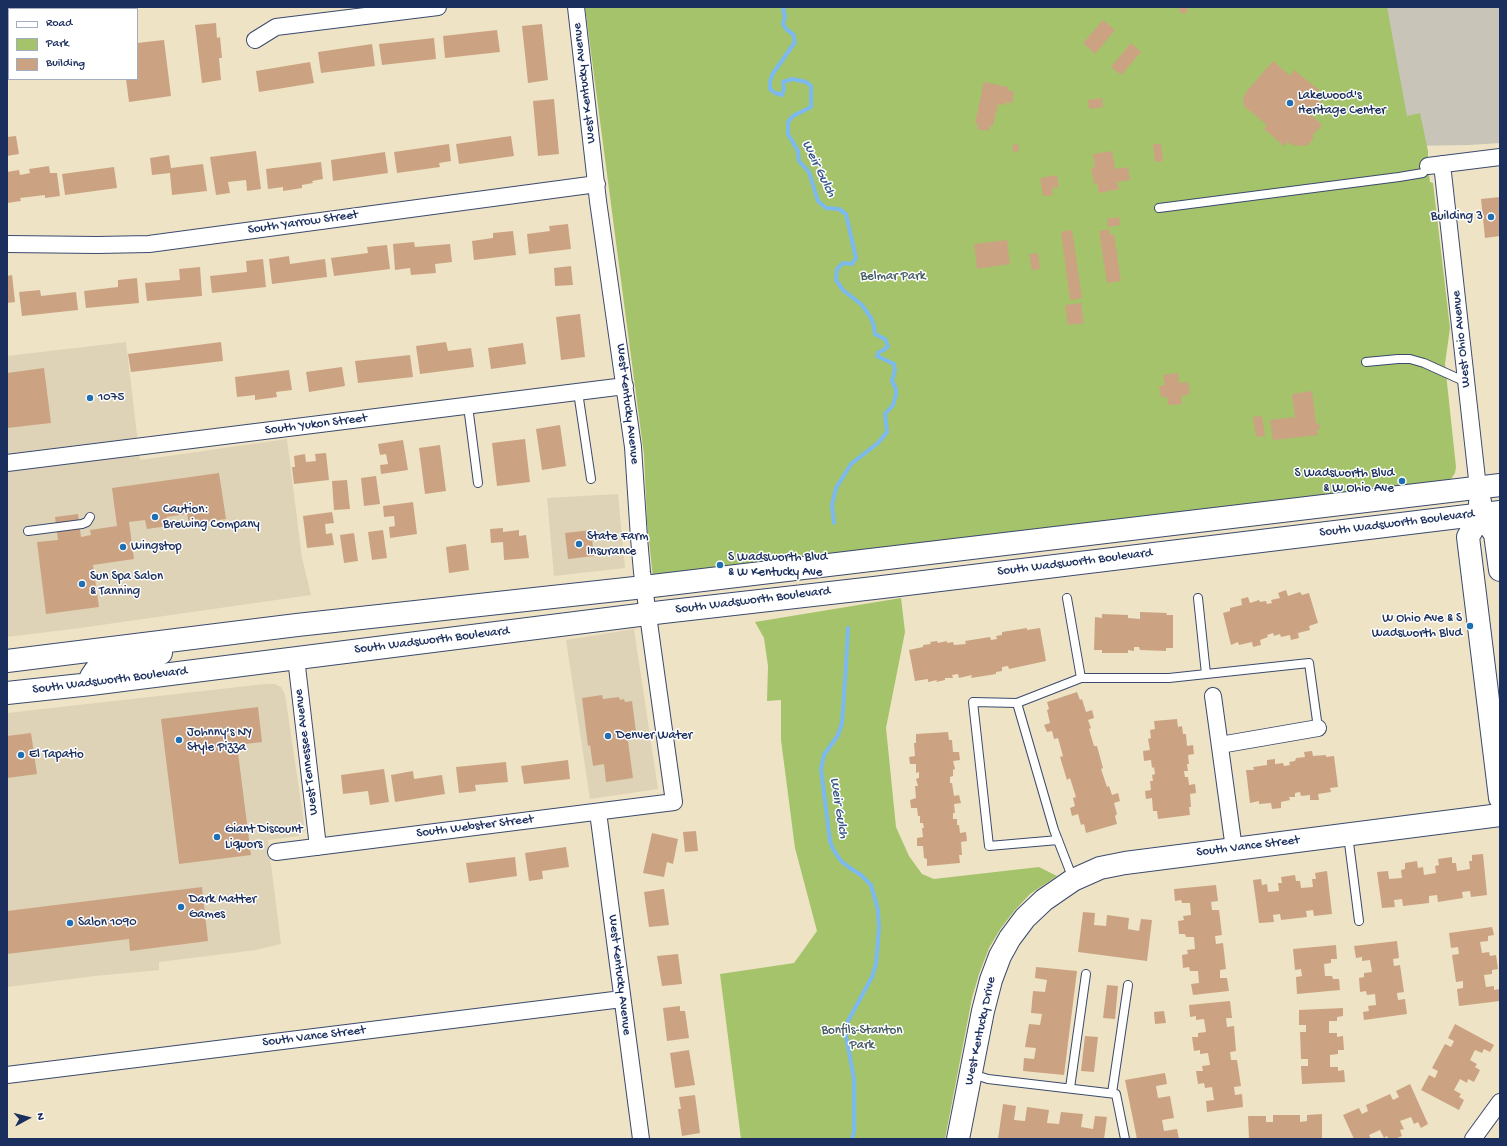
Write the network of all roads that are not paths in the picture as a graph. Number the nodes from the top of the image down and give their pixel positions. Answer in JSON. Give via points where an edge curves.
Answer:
{"nodes":[{"id":1,"x":438,"y":7,"type":"edge"},
{"id":2,"x":576,"y":7,"type":"edge"},
{"id":3,"x":256,"y":40,"type":"dead end"},
{"id":4,"x":1500,"y":157,"type":"edge"},
{"id":5,"x":1435,"y":165,"type":"junction"},
{"id":6,"x":597,"y":184,"type":"junction"},
{"id":7,"x":1159,"y":208,"type":"dead end"},
{"id":8,"x":7,"y":244,"type":"edge"},
{"id":9,"x":1366,"y":362,"type":"dead end"},
{"id":10,"x":1466,"y":382,"type":"junction"},
{"id":11,"x":625,"y":386,"type":"junction"},
{"id":12,"x":578,"y":392,"type":"junction"},
{"id":13,"x":468,"y":406,"type":"junction"},
{"id":14,"x":7,"y":463,"type":"edge"},
{"id":15,"x":591,"y":479,"type":"dead end"},
{"id":16,"x":478,"y":483,"type":"dead end"},
{"id":17,"x":1500,"y":485,"type":"edge"},
{"id":18,"x":1478,"y":488,"type":"junction"},
{"id":19,"x":1491,"y":513,"type":"edge"},
{"id":20,"x":90,"y":517,"type":"dead end"},
{"id":21,"x":28,"y":531,"type":"dead end"},
{"id":22,"x":1500,"y":570,"type":"edge"},
{"id":23,"x":644,"y":587,"type":"junction"},
{"id":24,"x":1067,"y":598,"type":"dead end"},
{"id":25,"x":1198,"y":598,"type":"dead end"},
{"id":26,"x":648,"y":614,"type":"junction"},
{"id":27,"x":216,"y":635,"type":"junction"},
{"id":28,"x":296,"y":658,"type":"junction"},
{"id":29,"x":7,"y":662,"type":"edge"},
{"id":30,"x":1206,"y":674,"type":"junction"},
{"id":31,"x":1081,"y":678,"type":"junction"},
{"id":32,"x":91,"y":684,"type":"junction"},
{"id":33,"x":7,"y":693,"type":"edge"},
{"id":34,"x":1213,"y":696,"type":"dead end"},
{"id":35,"x":1017,"y":703,"type":"junction"},
{"id":36,"x":1318,"y":728,"type":"joint"},
{"id":37,"x":1220,"y":745,"type":"junction"},
{"id":38,"x":1500,"y":798,"type":"edge"},
{"id":39,"x":674,"y":802,"type":"joint"},
{"id":40,"x":598,"y":812,"type":"junction"},
{"id":41,"x":1500,"y":815,"type":"edge"},
{"id":42,"x":1348,"y":835,"type":"junction"},
{"id":43,"x":1058,"y":840,"type":"junction"},
{"id":44,"x":318,"y":847,"type":"junction"},
{"id":45,"x":1234,"y":849,"type":"junction"},
{"id":46,"x":276,"y":852,"type":"dead end"},
{"id":47,"x":1073,"y":880,"type":"junction"},
{"id":48,"x":1358,"y":922,"type":"dead end"},
{"id":49,"x":1016,"y":928,"type":"joint"},
{"id":50,"x":1086,"y":974,"type":"dead end"},
{"id":51,"x":1128,"y":985,"type":"dead end"},
{"id":52,"x":622,"y":999,"type":"junction"},
{"id":53,"x":971,"y":1074,"type":"junction"},
{"id":54,"x":7,"y":1075,"type":"edge"},
{"id":55,"x":1070,"y":1088,"type":"junction"},
{"id":56,"x":1112,"y":1093,"type":"junction"},
{"id":57,"x":1500,"y":1102,"type":"edge"},
{"id":58,"x":640,"y":1139,"type":"edge"},
{"id":59,"x":958,"y":1139,"type":"edge"},
{"id":60,"x":1125,"y":1139,"type":"edge"},
{"id":61,"x":1473,"y":1139,"type":"edge"}],
"edges":[{"from":1,"to":3,"type":"street","via":[[276,27]]},
{"from":2,"to":6,"type":"street","name":"West Kentucky Avenue"},
{"from":4,"to":5,"type":"street"},
{"from":5,"to":7,"type":"lane","via":[[1423,173],[1400,177]]},
{"from":5,"to":10,"type":"street","name":"West Ohio Avenue"},
{"from":6,"to":8,"type":"street","name":"South Yarrow Street","via":[[149,244]]},
{"from":6,"to":11,"type":"street","name":"West Kentucky Avenue"},
{"from":9,"to":10,"type":"lane","via":[[1410,360],[1424,363]]},
{"from":10,"to":18,"type":"street","name":"West Ohio Avenue"},
{"from":11,"to":12,"type":"street","name":"South Yukon Street"},
{"from":11,"to":23,"type":"street","name":"West Kentucky Avenue","via":[[633,448]]},
{"from":12,"to":13,"type":"street","name":"South Yukon Street"},
{"from":12,"to":15,"type":"lane"},
{"from":13,"to":14,"type":"street","name":"South Yukon Street"},
{"from":13,"to":16,"type":"lane"},
{"from":17,"to":18,"type":"main road","name":"South Wadsworth Boulevard"},
{"from":18,"to":19,"type":"main road","name":"West Ohio Avenue"},
{"from":18,"to":23,"type":"main road","name":"South Wadsworth Boulevard"},
{"from":19,"to":22,"type":"main road","name":"West Ohio Avenue"},
{"from":19,"to":26,"type":"main road","name":"South Wadsworth Boulevard"},
{"from":19,"to":38,"type":"main road","via":[[1468,536]]},
{"from":20,"to":21,"type":"lane","via":[[82,524]]},
{"from":23,"to":26,"type":"street","name":"West Kentucky Avenue"},
{"from":23,"to":27,"type":"main road","name":"South Wadsworth Boulevard"},
{"from":24,"to":31,"type":"lane"},
{"from":25,"to":30,"type":"lane"},
{"from":26,"to":28,"type":"main road","name":"South Wadsworth Boulevard"},
{"from":26,"to":39,"type":"street","name":"West Kentucky Avenue"},
{"from":27,"to":29,"type":"main road","name":"South Wadsworth Boulevard"},
{"from":27,"to":32,"type":"main road","via":[[154,656],[101,668],[91,677]]},
{"from":28,"to":32,"type":"main road","name":"South Wadsworth Boulevard"},
{"from":28,"to":44,"type":"street","name":"West Tennessee Avenue"},
{"from":30,"to":31,"type":"lane","via":[[1169,678]]},
{"from":30,"to":36,"type":"lane","via":[[1309,663]]},
{"from":31,"to":35,"type":"lane"},
{"from":32,"to":33,"type":"main road","name":"South Wadsworth Boulevard"},
{"from":34,"to":37,"type":"street"},
{"from":35,"to":43,"type":"lane"},
{"from":35,"to":43,"type":"lane","via":[[973,702],[989,846]]},
{"from":36,"to":37,"type":"street"},
{"from":37,"to":45,"type":"street"},
{"from":39,"to":40,"type":"street","name":"South Webster Street"},
{"from":40,"to":44,"type":"street","name":"South Webster Street"},
{"from":40,"to":52,"type":"street","name":"West Kentucky Avenue"},
{"from":41,"to":42,"type":"main road","name":"South Vance Street"},
{"from":42,"to":45,"type":"main road","name":"South Vance Street"},
{"from":42,"to":48,"type":"lane"},
{"from":43,"to":47,"type":"lane"},
{"from":44,"to":46,"type":"street","name":"South Webster Street"},
{"from":45,"to":47,"type":"main road","name":"South Vance Street","via":[[1121,863],[1100,868]]},
{"from":47,"to":49,"type":"main road","name":"South Vance Street","via":[[1044,900]]},
{"from":49,"to":53,"type":"main road","name":"West Kentucky Drive","via":[[1000,956],[991,980]]},
{"from":50,"to":55,"type":"lane"},
{"from":51,"to":56,"type":"lane"},
{"from":52,"to":54,"type":"street","name":"South Vance Street"},
{"from":52,"to":58,"type":"street","name":"West Kentucky Avenue"},
{"from":53,"to":55,"type":"lane","via":[[988,1079]]},
{"from":53,"to":59,"type":"main road","name":"West Kentucky Drive"},
{"from":55,"to":56,"type":"lane"},
{"from":56,"to":60,"type":"lane","via":[[1116,1094]]},
{"from":57,"to":61,"type":"street"}]}
